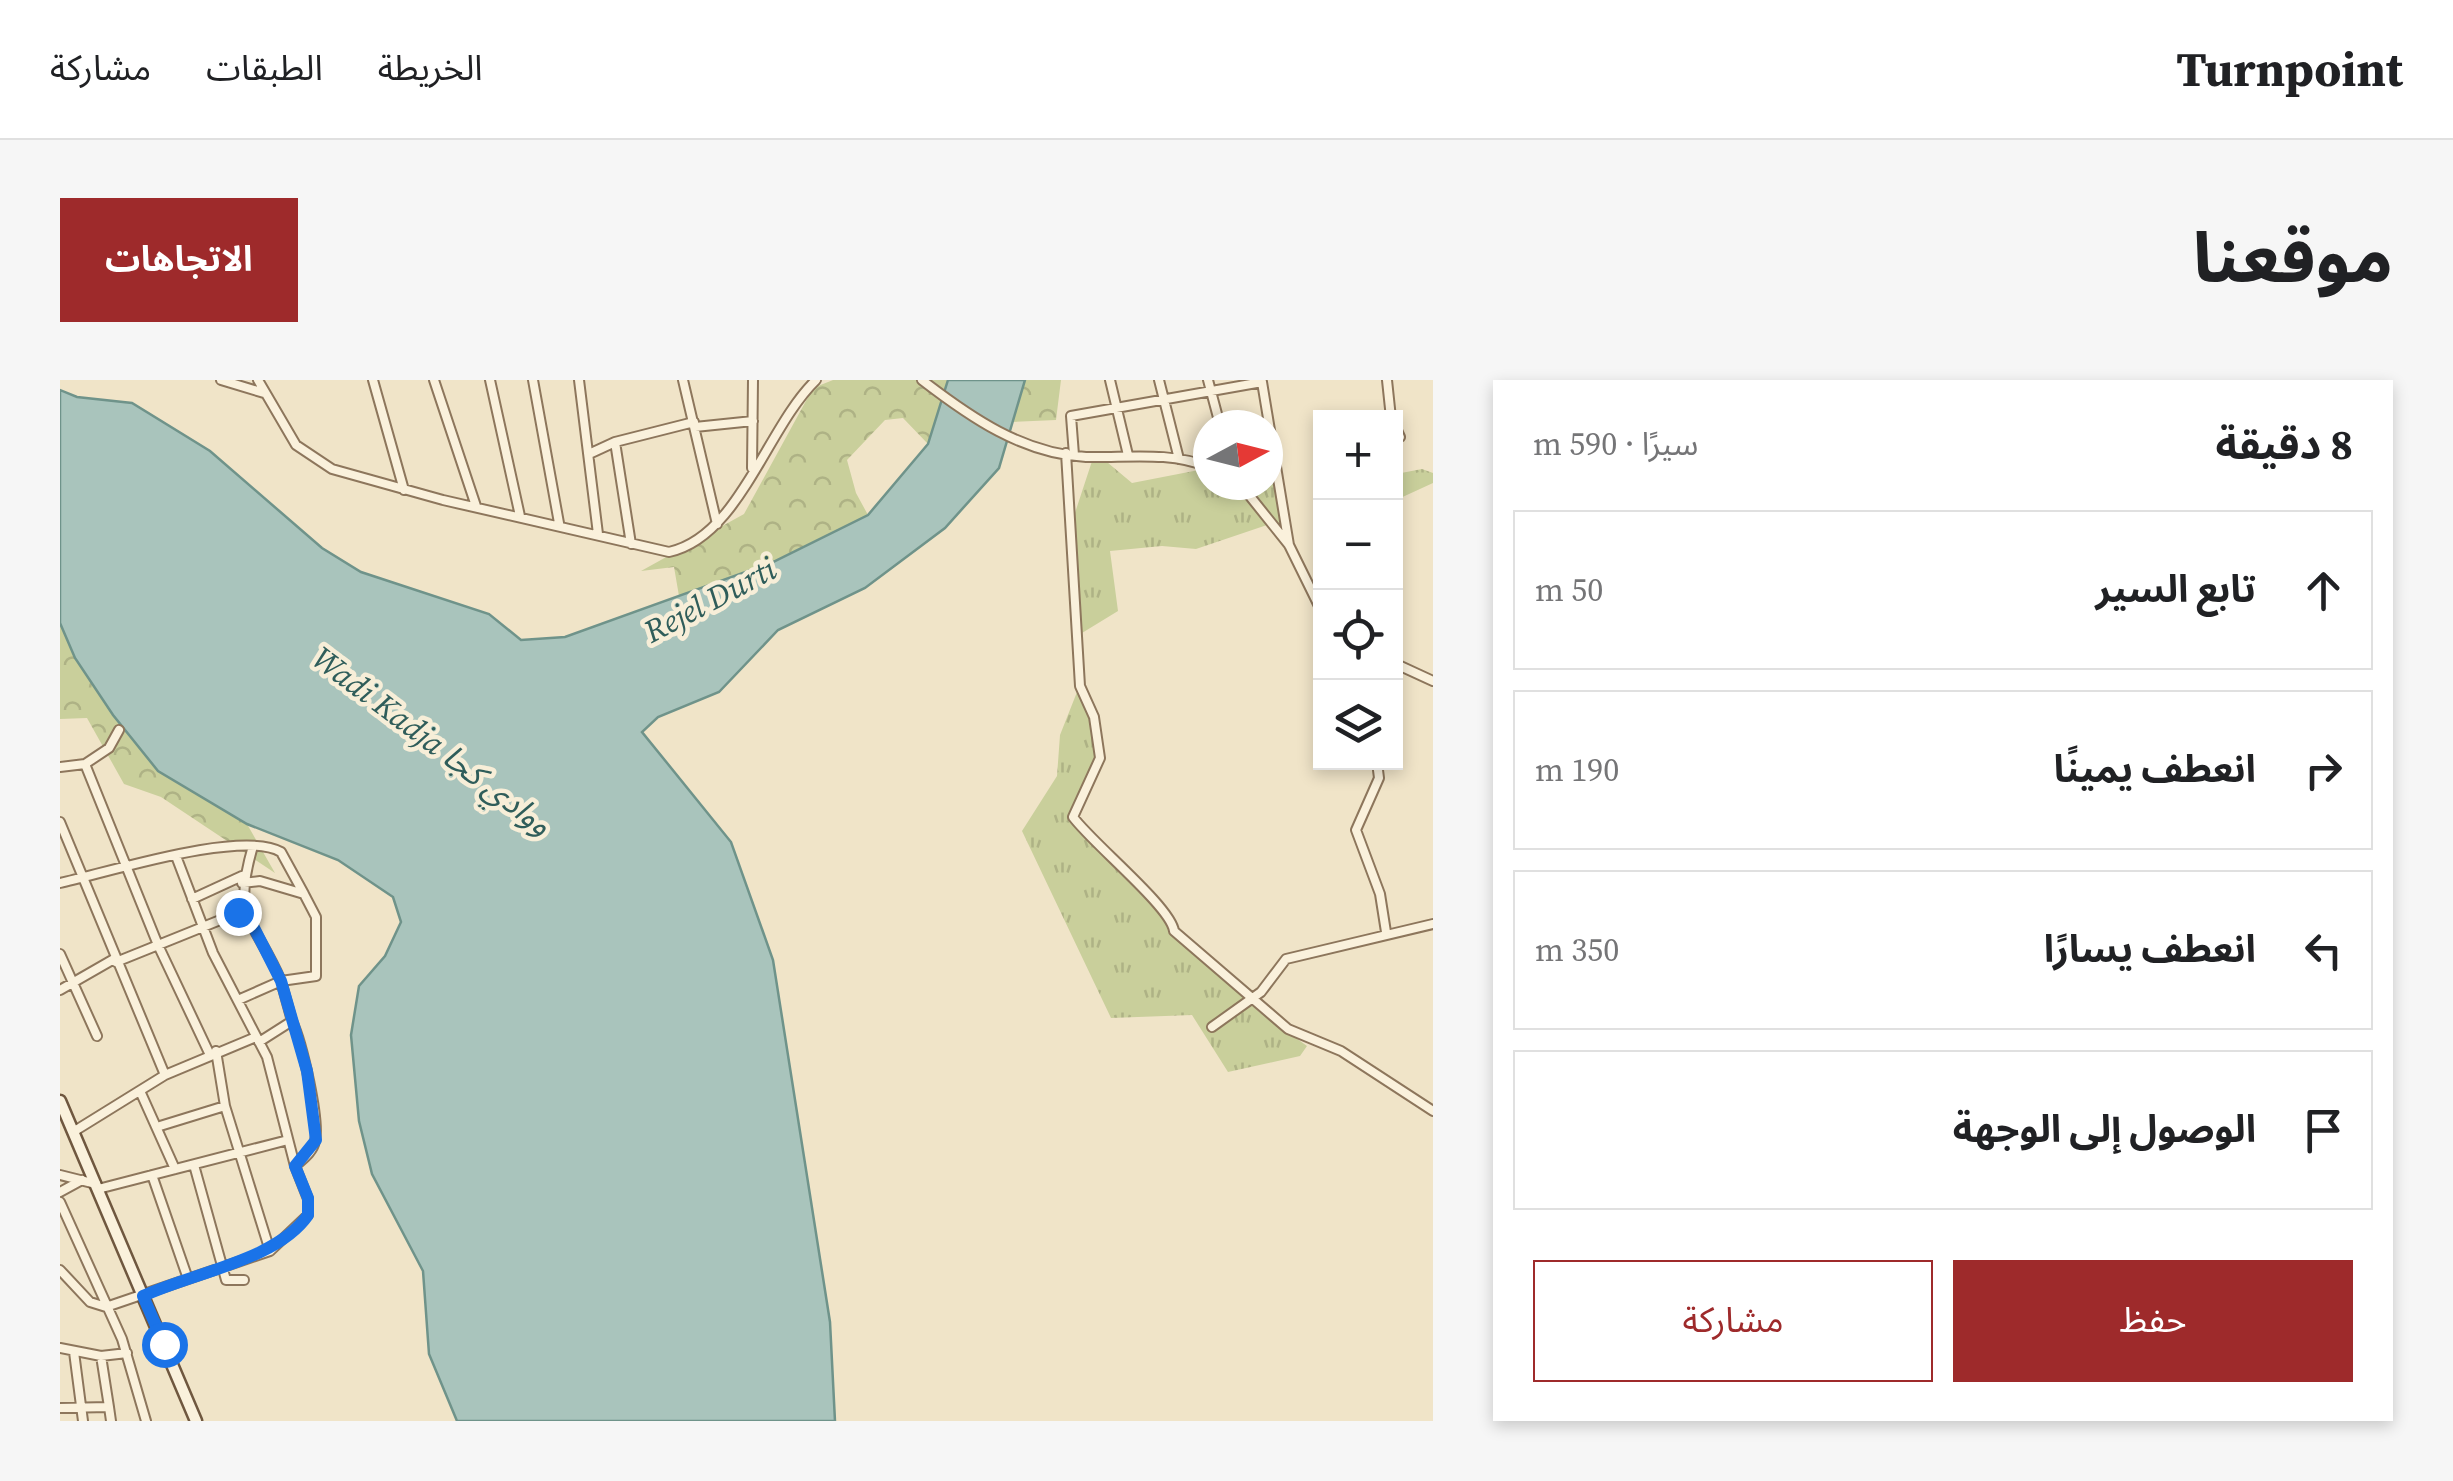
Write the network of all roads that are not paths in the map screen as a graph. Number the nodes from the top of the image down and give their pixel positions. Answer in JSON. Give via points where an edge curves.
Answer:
{"nodes":[{"id":1,"x":222,"y":380,"type":"edge"},
{"id":2,"x":258,"y":380,"type":"edge"},
{"id":3,"x":373,"y":380,"type":"edge"},
{"id":4,"x":434,"y":380,"type":"edge"},
{"id":5,"x":490,"y":380,"type":"edge"},
{"id":6,"x":533,"y":380,"type":"edge"},
{"id":7,"x":579,"y":380,"type":"edge"},
{"id":8,"x":682,"y":380,"type":"edge"},
{"id":9,"x":752,"y":380,"type":"edge"},
{"id":10,"x":816,"y":380,"type":"edge"},
{"id":11,"x":922,"y":380,"type":"edge"},
{"id":12,"x":1110,"y":380,"type":"edge"},
{"id":13,"x":1159,"y":380,"type":"edge"},
{"id":14,"x":1387,"y":380,"type":"edge"},
{"id":15,"x":1262,"y":381,"type":"edge"},
{"id":16,"x":1209,"y":385,"type":"edge"},
{"id":17,"x":266,"y":394,"type":"junction"},
{"id":18,"x":1164,"y":399,"type":"junction"},
{"id":19,"x":1116,"y":409,"type":"junction"},
{"id":20,"x":1216,"y":410,"type":"edge"},
{"id":21,"x":1390,"y":410,"type":"edge"},
{"id":22,"x":754,"y":421,"type":"junction"},
{"id":23,"x":695,"y":424,"type":"junction"},
{"id":24,"x":615,"y":442,"type":"junction"},
{"id":25,"x":589,"y":454,"type":"junction"},
{"id":26,"x":1070,"y":454,"type":"junction"},
{"id":27,"x":1128,"y":455,"type":"junction"},
{"id":28,"x":1178,"y":459,"type":"junction"},
{"id":29,"x":1193,"y":463,"type":"edge"},
{"id":30,"x":752,"y":472,"type":"junction"},
{"id":31,"x":404,"y":490,"type":"junction"},
{"id":32,"x":1253,"y":500,"type":"edge"},
{"id":33,"x":476,"y":506,"type":"junction"},
{"id":34,"x":520,"y":516,"type":"junction"},
{"id":35,"x":559,"y":523,"type":"junction"},
{"id":36,"x":717,"y":524,"type":"junction"},
{"id":37,"x":598,"y":534,"type":"junction"},
{"id":38,"x":631,"y":544,"type":"junction"},
{"id":39,"x":1288,"y":545,"type":"junction"},
{"id":40,"x":1313,"y":594,"type":"edge"},
{"id":41,"x":1403,"y":667,"type":"edge"},
{"id":42,"x":1433,"y":680,"type":"edge"},
{"id":43,"x":119,"y":730,"type":"dead end"},
{"id":44,"x":85,"y":764,"type":"junction"},
{"id":45,"x":60,"y":767,"type":"edge"},
{"id":46,"x":1378,"y":770,"type":"edge"},
{"id":47,"x":60,"y":822,"type":"edge"},
{"id":48,"x":252,"y":846,"type":"junction"},
{"id":49,"x":176,"y":856,"type":"junction"},
{"id":50,"x":128,"y":866,"type":"junction"},
{"id":51,"x":82,"y":878,"type":"junction"},
{"id":52,"x":242,"y":879,"type":"junction"},
{"id":53,"x":60,"y":883,"type":"edge"},
{"id":54,"x":304,"y":894,"type":"junction"},
{"id":55,"x":192,"y":899,"type":"junction"},
{"id":56,"x":245,"y":910,"type":"junction"},
{"id":57,"x":1433,"y":924,"type":"edge"},
{"id":58,"x":202,"y":926,"type":"junction"},
{"id":59,"x":1386,"y":932,"type":"junction"},
{"id":60,"x":158,"y":945,"type":"junction"},
{"id":61,"x":60,"y":954,"type":"edge"},
{"id":62,"x":115,"y":960,"type":"junction"},
{"id":63,"x":281,"y":981,"type":"junction"},
{"id":64,"x":72,"y":984,"type":"junction"},
{"id":65,"x":60,"y":990,"type":"edge"},
{"id":66,"x":1252,"y":998,"type":"junction"},
{"id":67,"x":238,"y":1000,"type":"junction"},
{"id":68,"x":292,"y":1021,"type":"junction"},
{"id":69,"x":1212,"y":1028,"type":"dead end"},
{"id":70,"x":97,"y":1036,"type":"dead end"},
{"id":71,"x":257,"y":1039,"type":"junction"},
{"id":72,"x":213,"y":1053,"type":"junction"},
{"id":73,"x":165,"y":1075,"type":"junction"},
{"id":74,"x":140,"y":1091,"type":"junction"},
{"id":75,"x":60,"y":1100,"type":"edge"},
{"id":76,"x":225,"y":1106,"type":"junction"},
{"id":77,"x":1433,"y":1112,"type":"edge"},
{"id":78,"x":160,"y":1126,"type":"junction"},
{"id":79,"x":74,"y":1132,"type":"junction"},
{"id":80,"x":288,"y":1140,"type":"junction"},
{"id":81,"x":242,"y":1152,"type":"junction"},
{"id":82,"x":194,"y":1165,"type":"junction"},
{"id":83,"x":295,"y":1166,"type":"junction"},
{"id":84,"x":176,"y":1169,"type":"junction"},
{"id":85,"x":60,"y":1175,"type":"edge"},
{"id":86,"x":152,"y":1175,"type":"junction"},
{"id":87,"x":82,"y":1180,"type":"junction"},
{"id":88,"x":97,"y":1186,"type":"junction"},
{"id":89,"x":60,"y":1192,"type":"edge"},
{"id":90,"x":60,"y":1202,"type":"edge"},
{"id":91,"x":270,"y":1251,"type":"junction"},
{"id":92,"x":222,"y":1265,"type":"junction"},
{"id":93,"x":60,"y":1270,"type":"edge"},
{"id":94,"x":186,"y":1276,"type":"junction"},
{"id":95,"x":244,"y":1280,"type":"dead end"},
{"id":96,"x":73,"y":1285,"type":"junction"},
{"id":97,"x":60,"y":1287,"type":"edge"},
{"id":98,"x":143,"y":1296,"type":"junction"},
{"id":99,"x":106,"y":1306,"type":"junction"},
{"id":100,"x":60,"y":1348,"type":"edge"},
{"id":101,"x":74,"y":1352,"type":"junction"},
{"id":102,"x":127,"y":1353,"type":"junction"},
{"id":103,"x":101,"y":1356,"type":"junction"},
{"id":104,"x":109,"y":1407,"type":"junction"},
{"id":105,"x":60,"y":1408,"type":"edge"},
{"id":106,"x":80,"y":1408,"type":"junction"},
{"id":107,"x":83,"y":1421,"type":"edge"},
{"id":108,"x":111,"y":1421,"type":"edge"},
{"id":109,"x":146,"y":1421,"type":"edge"},
{"id":110,"x":196,"y":1421,"type":"edge"}],
"edges":[{"from":1,"to":17,"type":"street"},
{"from":2,"to":17,"type":"street"},
{"from":3,"to":31,"type":"street"},
{"from":4,"to":33,"type":"street"},
{"from":5,"to":34,"type":"street"},
{"from":6,"to":35,"type":"street"},
{"from":7,"to":25,"type":"street"},
{"from":8,"to":23,"type":"street"},
{"from":9,"to":22,"type":"street"},
{"from":10,"to":30,"type":"street"},
{"from":11,"to":26,"type":"street","via":[[1014,440]]},
{"from":12,"to":19,"type":"street"},
{"from":13,"to":18,"type":"street"},
{"from":14,"to":21,"type":"street"},
{"from":15,"to":16,"type":"street"},
{"from":15,"to":39,"type":"street"},
{"from":16,"to":18,"type":"street"},
{"from":16,"to":20,"type":"street"},
{"from":17,"to":31,"type":"street","via":[[311,459]]},
{"from":18,"to":19,"type":"street"},
{"from":18,"to":28,"type":"street"},
{"from":19,"to":26,"type":"street","via":[[1069,418]]},
{"from":19,"to":27,"type":"street"},
{"from":22,"to":23,"type":"street"},
{"from":22,"to":30,"type":"street"},
{"from":23,"to":24,"type":"street"},
{"from":23,"to":36,"type":"street"},
{"from":24,"to":25,"type":"street"},
{"from":24,"to":38,"type":"street"},
{"from":25,"to":37,"type":"street"},
{"from":26,"to":27,"type":"street"},
{"from":26,"to":66,"type":"street","via":[[1080,686],[1100,758],[1073,817],[1170,915],[1174,932]]},
{"from":27,"to":28,"type":"street"},
{"from":28,"to":29,"type":"street"},
{"from":30,"to":36,"type":"street"},
{"from":31,"to":33,"type":"street"},
{"from":32,"to":39,"type":"street"},
{"from":33,"to":34,"type":"street"},
{"from":34,"to":35,"type":"street"},
{"from":35,"to":37,"type":"street"},
{"from":36,"to":38,"type":"street","via":[[682,550],[656,552]]},
{"from":37,"to":38,"type":"street"},
{"from":39,"to":40,"type":"street"},
{"from":41,"to":42,"type":"street"},
{"from":43,"to":44,"type":"street"},
{"from":44,"to":45,"type":"street"},
{"from":44,"to":50,"type":"street"},
{"from":46,"to":59,"type":"street","via":[[1356,830]]},
{"from":47,"to":51,"type":"street"},
{"from":48,"to":49,"type":"street"},
{"from":48,"to":52,"type":"street"},
{"from":48,"to":54,"type":"street","via":[[282,852]]},
{"from":49,"to":50,"type":"street"},
{"from":49,"to":55,"type":"street"},
{"from":50,"to":51,"type":"street"},
{"from":50,"to":60,"type":"street"},
{"from":51,"to":53,"type":"street"},
{"from":51,"to":62,"type":"street"},
{"from":52,"to":54,"type":"street"},
{"from":52,"to":55,"type":"street"},
{"from":52,"to":56,"type":"street"},
{"from":54,"to":63,"type":"street","via":[[316,918],[318,973]]},
{"from":55,"to":58,"type":"street"},
{"from":56,"to":58,"type":"street"},
{"from":56,"to":63,"type":"street"},
{"from":57,"to":59,"type":"street"},
{"from":58,"to":60,"type":"street"},
{"from":58,"to":67,"type":"street"},
{"from":59,"to":66,"type":"street","via":[[1286,959]]},
{"from":60,"to":62,"type":"street"},
{"from":60,"to":72,"type":"street"},
{"from":61,"to":64,"type":"street"},
{"from":62,"to":64,"type":"street"},
{"from":62,"to":73,"type":"street"},
{"from":63,"to":67,"type":"street"},
{"from":63,"to":68,"type":"street"},
{"from":64,"to":65,"type":"street"},
{"from":64,"to":70,"type":"street"},
{"from":66,"to":69,"type":"street"},
{"from":66,"to":77,"type":"street","via":[[1288,1030],[1340,1051]]},
{"from":67,"to":71,"type":"street"},
{"from":68,"to":71,"type":"street"},
{"from":68,"to":83,"type":"street","via":[[316,1134],[311,1152]]},
{"from":71,"to":72,"type":"street"},
{"from":71,"to":80,"type":"street"},
{"from":72,"to":73,"type":"street"},
{"from":72,"to":76,"type":"street"},
{"from":73,"to":74,"type":"street"},
{"from":74,"to":78,"type":"street"},
{"from":74,"to":79,"type":"street"},
{"from":75,"to":79,"type":"main road"},
{"from":76,"to":78,"type":"street"},
{"from":76,"to":81,"type":"street"},
{"from":78,"to":84,"type":"street"},
{"from":79,"to":88,"type":"main road"},
{"from":80,"to":81,"type":"street"},
{"from":80,"to":83,"type":"street"},
{"from":81,"to":82,"type":"street"},
{"from":81,"to":91,"type":"street"},
{"from":82,"to":84,"type":"street"},
{"from":82,"to":92,"type":"street"},
{"from":83,"to":91,"type":"street","via":[[308,1215]]},
{"from":84,"to":86,"type":"street"},
{"from":85,"to":87,"type":"street"},
{"from":86,"to":88,"type":"street"},
{"from":86,"to":94,"type":"street"},
{"from":87,"to":88,"type":"street"},
{"from":87,"to":89,"type":"street"},
{"from":88,"to":98,"type":"main road"},
{"from":90,"to":99,"type":"street"},
{"from":91,"to":92,"type":"street"},
{"from":92,"to":94,"type":"street"},
{"from":92,"to":95,"type":"street","via":[[228,1283]]},
{"from":93,"to":96,"type":"street"},
{"from":94,"to":98,"type":"street"},
{"from":96,"to":97,"type":"street"},
{"from":96,"to":99,"type":"street","via":[[93,1304]]},
{"from":98,"to":99,"type":"street"},
{"from":98,"to":110,"type":"main road"},
{"from":99,"to":102,"type":"street"},
{"from":100,"to":101,"type":"street"},
{"from":101,"to":103,"type":"street"},
{"from":101,"to":106,"type":"street"},
{"from":102,"to":103,"type":"street"},
{"from":102,"to":109,"type":"street"},
{"from":103,"to":104,"type":"street"},
{"from":104,"to":106,"type":"street"},
{"from":104,"to":108,"type":"street"},
{"from":105,"to":106,"type":"street"},
{"from":106,"to":107,"type":"street"}]}
